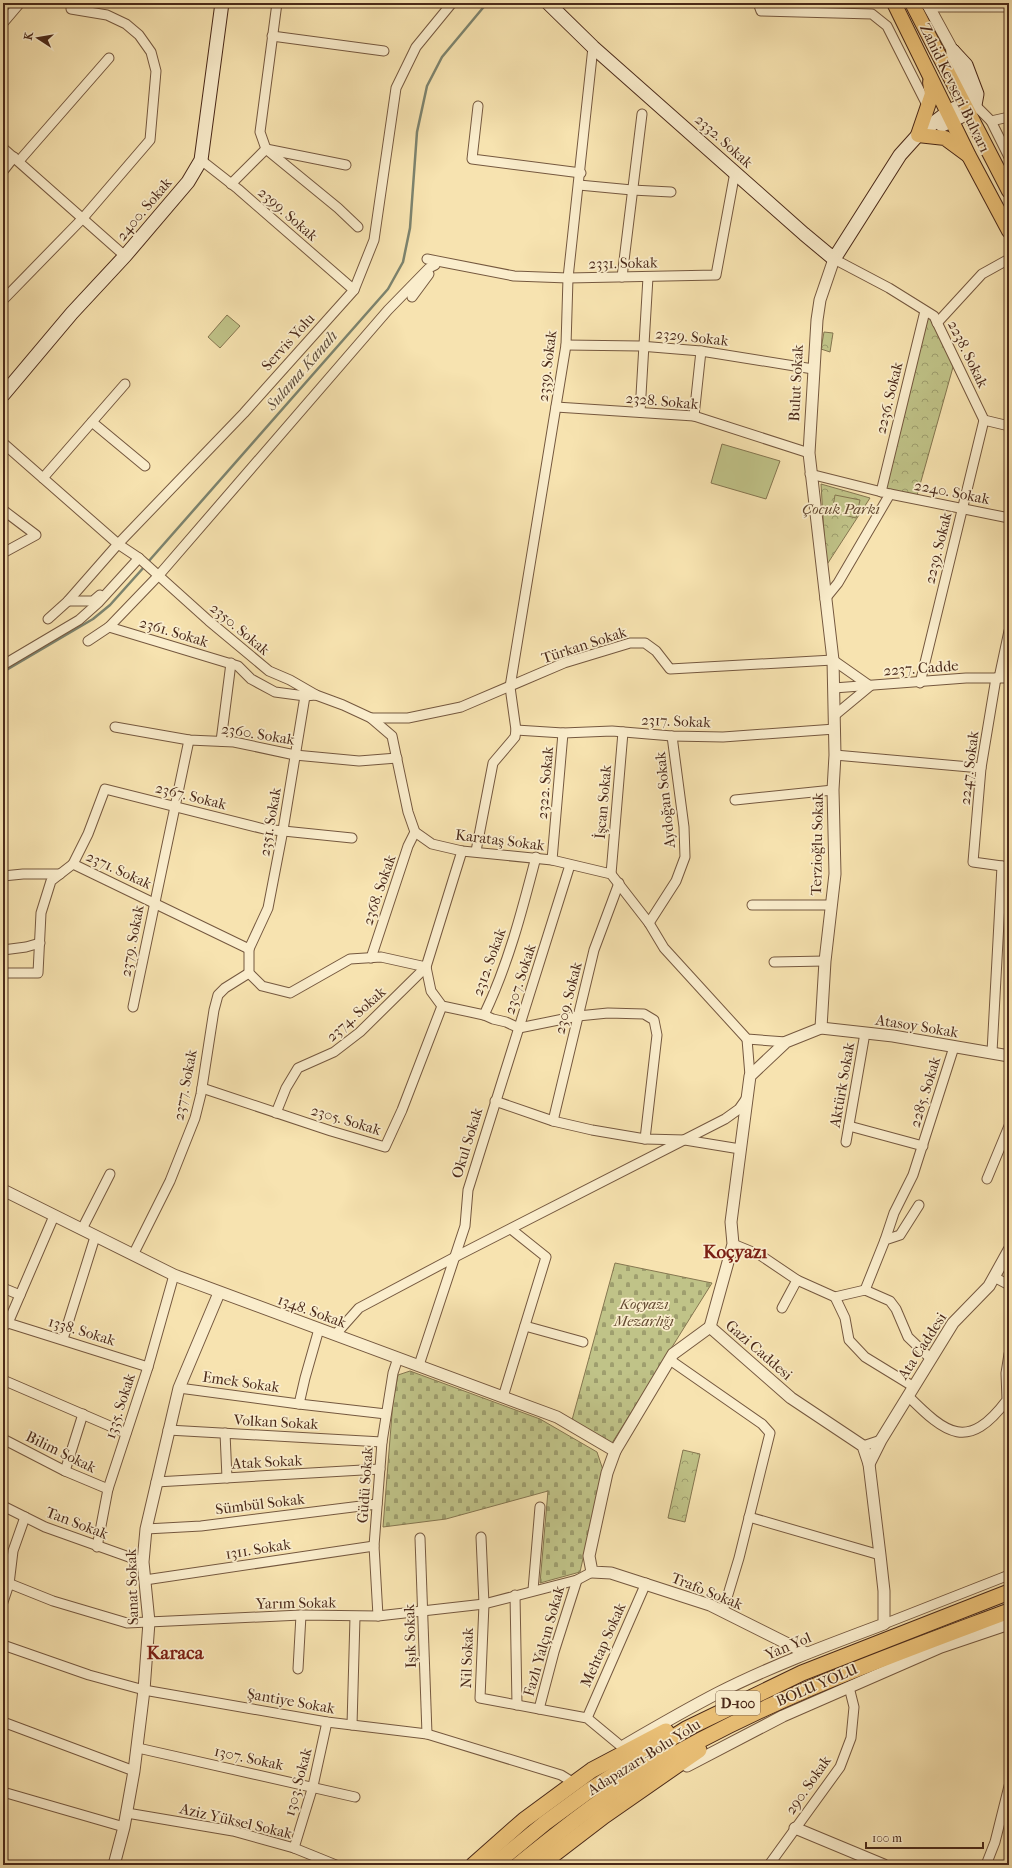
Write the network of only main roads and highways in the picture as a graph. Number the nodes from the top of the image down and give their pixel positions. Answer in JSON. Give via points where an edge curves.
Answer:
{"nodes":[{"id":1,"x":222,"y":3,"type":"edge"},
{"id":2,"x":548,"y":3,"type":"edge"},
{"id":3,"x":894,"y":3,"type":"edge"},
{"id":4,"x":912,"y":3,"type":"edge"},
{"id":5,"x":953,"y":51,"type":"road end"},
{"id":6,"x":926,"y":67,"type":"junction"},
{"id":7,"x":968,"y":107,"type":"junction"},
{"id":8,"x":950,"y":117,"type":"junction"},
{"id":9,"x":918,"y":135,"type":"junction"},
{"id":10,"x":969,"y":156,"type":"junction"},
{"id":11,"x":1009,"y":191,"type":"edge"},
{"id":12,"x":1009,"y":230,"type":"edge"},
{"id":13,"x":834,"y":259,"type":"joint"},
{"id":14,"x":3,"y":395,"type":"edge"},
{"id":15,"x":1009,"y":1592,"type":"edge"},
{"id":16,"x":1009,"y":1611,"type":"edge"},
{"id":17,"x":802,"y":1673,"type":"junction"},
{"id":18,"x":767,"y":1707,"type":"junction"},
{"id":19,"x":473,"y":1865,"type":"edge"},
{"id":20,"x":494,"y":1865,"type":"edge"},
{"id":21,"x":518,"y":1865,"type":"edge"},
{"id":22,"x":540,"y":1865,"type":"edge"}],
"edges":[{"from":1,"to":14,"type":"main road","name":"2400. Sokak","via":[[201,160],[188,182]]},
{"from":2,"to":13,"type":"main road","name":"2332. Sokak","via":[[593,47]]},
{"from":3,"to":6,"type":"main road","name":"Zahid Kevseri Bulvarı"},
{"from":4,"to":7,"type":"main road","name":"Zahid Kevseri Bulvarı"},
{"from":5,"to":7,"type":"main road","via":[[953,65],[963,86]]},
{"from":6,"to":8,"type":"main road","name":"Zahid Kevseri Bulvarı"},
{"from":6,"to":9,"type":"main road","via":[[932,94]]},
{"from":7,"to":8,"type":"main road"},
{"from":7,"to":11,"type":"main road","name":"Zahid Kevseri Bulvarı"},
{"from":8,"to":9,"type":"main road"},
{"from":8,"to":10,"type":"main road","name":"Zahid Kevseri Bulvarı"},
{"from":9,"to":10,"type":"main road","via":[[944,138]]},
{"from":9,"to":13,"type":"main road","name":"Bulut Sokak","via":[[900,155]]},
{"from":10,"to":12,"type":"main road","name":"Zahid Kevseri Bulvarı"},
{"from":15,"to":17,"type":"highway","name":"Adapazarı-Bolu Yolu","number":"D-100"},
{"from":16,"to":18,"type":"highway","name":"BOLU YOLU","number":"D-100","via":[[845,1672]]},
{"from":17,"to":19,"type":"highway","via":[[767,1682],[733,1696],[592,1770],[524,1820]]},
{"from":17,"to":20,"type":"highway","name":"Adapazarı-Bolu Yolu","number":"D-100","via":[[686,1729],[590,1790]]},
{"from":18,"to":21,"type":"highway","name":"BOLU YOLU","number":"D-100","via":[[688,1746],[643,1772]]},
{"from":18,"to":22,"type":"highway","via":[[698,1750]]}]}
